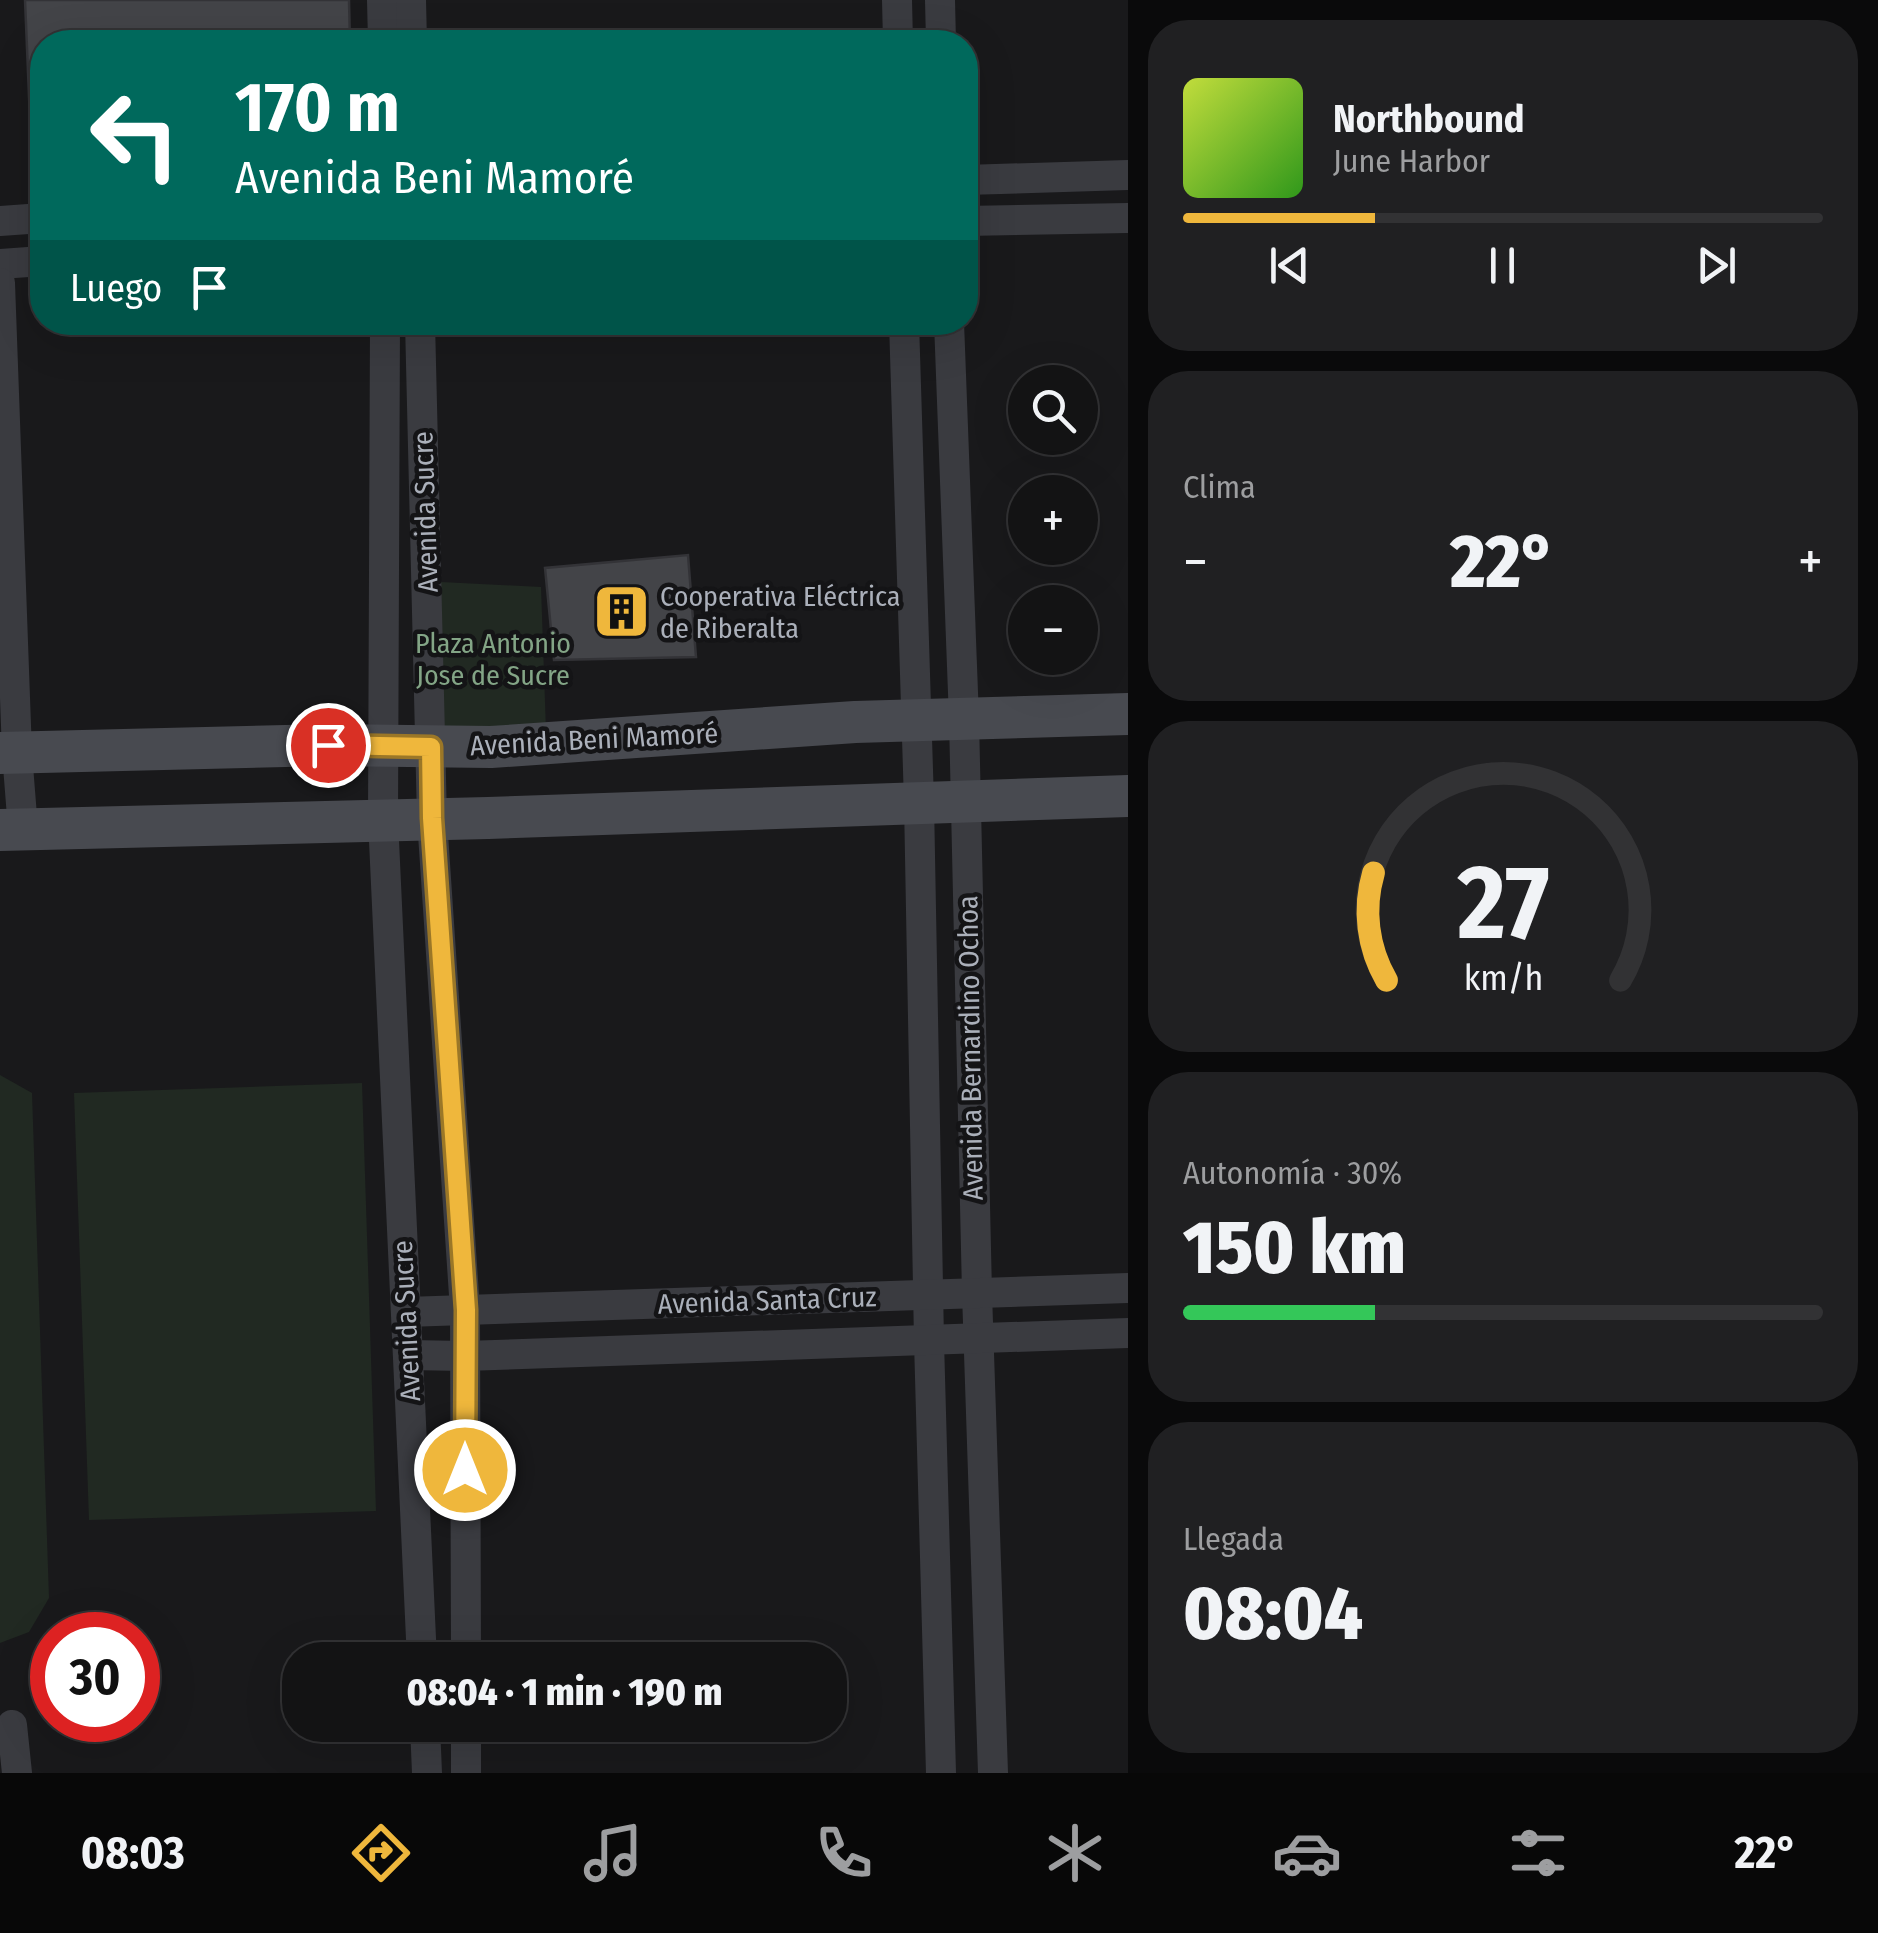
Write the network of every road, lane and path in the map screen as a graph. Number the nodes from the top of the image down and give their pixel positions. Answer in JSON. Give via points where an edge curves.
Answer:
{"nodes":[{"id":1,"x":382,"y":0,"type":"edge"},
{"id":2,"x":411,"y":0,"type":"edge"},
{"id":3,"x":898,"y":0,"type":"edge"},
{"id":4,"x":940,"y":0,"type":"edge"},
{"id":5,"x":383,"y":30,"type":"edge"},
{"id":6,"x":412,"y":30,"type":"edge"},
{"id":7,"x":898,"y":30,"type":"edge"},
{"id":8,"x":941,"y":30,"type":"edge"},
{"id":9,"x":1128,"y":174,"type":"edge"},
{"id":10,"x":978,"y":180,"type":"edge"},
{"id":11,"x":1128,"y":218,"type":"edge"},
{"id":12,"x":30,"y":219,"type":"edge"},
{"id":13,"x":0,"y":221,"type":"edge"},
{"id":14,"x":978,"y":221,"type":"edge"},
{"id":15,"x":30,"y":263,"type":"edge"},
{"id":16,"x":0,"y":264,"type":"edge"},
{"id":17,"x":0,"y":283,"type":"edge"},
{"id":18,"x":386,"y":335,"type":"edge"},
{"id":19,"x":420,"y":335,"type":"edge"},
{"id":20,"x":904,"y":335,"type":"edge"},
{"id":21,"x":949,"y":335,"type":"edge"},
{"id":22,"x":1128,"y":714,"type":"edge"},
{"id":23,"x":964,"y":718,"type":"junction"},
{"id":24,"x":916,"y":719,"type":"junction"},
{"id":25,"x":382,"y":746,"type":"junction"},
{"id":26,"x":431,"y":747,"type":"junction"},
{"id":27,"x":8,"y":753,"type":"edge"},
{"id":28,"x":1128,"y":796,"type":"edge"},
{"id":29,"x":964,"y":800,"type":"junction"},
{"id":30,"x":919,"y":802,"type":"junction"},
{"id":31,"x":432,"y":818,"type":"junction"},
{"id":32,"x":383,"y":819,"type":"junction"},
{"id":33,"x":11,"y":830,"type":"edge"},
{"id":34,"x":1128,"y":1288,"type":"edge"},
{"id":35,"x":976,"y":1293,"type":"junction"},
{"id":36,"x":928,"y":1294,"type":"junction"},
{"id":37,"x":466,"y":1310,"type":"junction"},
{"id":38,"x":406,"y":1312,"type":"junction"},
{"id":39,"x":1128,"y":1333,"type":"edge"},
{"id":40,"x":980,"y":1339,"type":"junction"},
{"id":41,"x":928,"y":1341,"type":"junction"},
{"id":42,"x":408,"y":1355,"type":"junction"},
{"id":43,"x":465,"y":1356,"type":"junction"},
{"id":44,"x":421,"y":1642,"type":"edge"},
{"id":45,"x":466,"y":1642,"type":"edge"},
{"id":46,"x":12,"y":1725,"type":"dead end"},
{"id":47,"x":425,"y":1742,"type":"edge"},
{"id":48,"x":466,"y":1742,"type":"edge"},
{"id":49,"x":17,"y":1773,"type":"edge"},
{"id":50,"x":427,"y":1773,"type":"edge"},
{"id":51,"x":466,"y":1773,"type":"edge"},
{"id":52,"x":942,"y":1773,"type":"edge"},
{"id":53,"x":994,"y":1773,"type":"edge"}],
"edges":[{"from":1,"to":5,"type":"street"},
{"from":2,"to":6,"type":"street"},
{"from":3,"to":7,"type":"street"},
{"from":4,"to":8,"type":"street"},
{"from":9,"to":10,"type":"street"},
{"from":11,"to":14,"type":"street"},
{"from":12,"to":13,"type":"street"},
{"from":15,"to":16,"type":"street"},
{"from":17,"to":27,"type":"street"},
{"from":18,"to":25,"type":"street","name":"Avenida Sucre"},
{"from":19,"to":26,"type":"street","name":"Avenida Sucre"},
{"from":20,"to":24,"type":"street","name":"Avenida Bernardino Ochoa"},
{"from":21,"to":23,"type":"street","name":"Avenida Bernardino Ochoa"},
{"from":22,"to":23,"type":"street","name":"Avenida Beni Mamoré"},
{"from":23,"to":24,"type":"street","name":"Avenida Beni Mamoré"},
{"from":23,"to":29,"type":"street","name":"Avenida Bernardino Ochoa"},
{"from":24,"to":26,"type":"street","name":"Avenida Beni Mamoré"},
{"from":24,"to":30,"type":"street","name":"Avenida Bernardino Ochoa"},
{"from":25,"to":26,"type":"street","name":"Avenida Beni Mamoré"},
{"from":25,"to":27,"type":"street","name":"Avenida Beni Mamoré"},
{"from":25,"to":32,"type":"street","name":"Avenida Sucre"},
{"from":26,"to":31,"type":"street","name":"Avenida Sucre"},
{"from":27,"to":33,"type":"street"},
{"from":28,"to":29,"type":"street"},
{"from":29,"to":30,"type":"street"},
{"from":29,"to":35,"type":"street","name":"Avenida Bernardino Ochoa"},
{"from":30,"to":31,"type":"street"},
{"from":30,"to":36,"type":"street","name":"Avenida Bernardino Ochoa"},
{"from":31,"to":32,"type":"street"},
{"from":31,"to":37,"type":"street","name":"Avenida Sucre"},
{"from":32,"to":33,"type":"street"},
{"from":32,"to":38,"type":"street","name":"Avenida Sucre"},
{"from":34,"to":35,"type":"street","name":"Avenida Santa Cruz"},
{"from":35,"to":36,"type":"street","name":"Avenida Santa Cruz"},
{"from":35,"to":40,"type":"street","name":"Avenida Bernardino Ochoa"},
{"from":36,"to":37,"type":"street","name":"Avenida Santa Cruz"},
{"from":36,"to":41,"type":"street","name":"Avenida Bernardino Ochoa"},
{"from":37,"to":38,"type":"street","name":"Avenida Santa Cruz"},
{"from":37,"to":43,"type":"street","name":"Avenida Sucre"},
{"from":38,"to":42,"type":"street","name":"Avenida Sucre"},
{"from":39,"to":40,"type":"street","name":"Avenida Santa Cruz"},
{"from":40,"to":41,"type":"street","name":"Avenida Santa Cruz"},
{"from":40,"to":53,"type":"street","name":"Avenida Bernardino Ochoa"},
{"from":41,"to":43,"type":"street","name":"Avenida Santa Cruz"},
{"from":41,"to":52,"type":"street","name":"Avenida Bernardino Ochoa"},
{"from":42,"to":43,"type":"street","name":"Avenida Santa Cruz"},
{"from":42,"to":44,"type":"street","name":"Avenida Sucre"},
{"from":43,"to":45,"type":"street","name":"Avenida Sucre"},
{"from":46,"to":49,"type":"street"},
{"from":47,"to":50,"type":"street"},
{"from":48,"to":51,"type":"street"}]}
